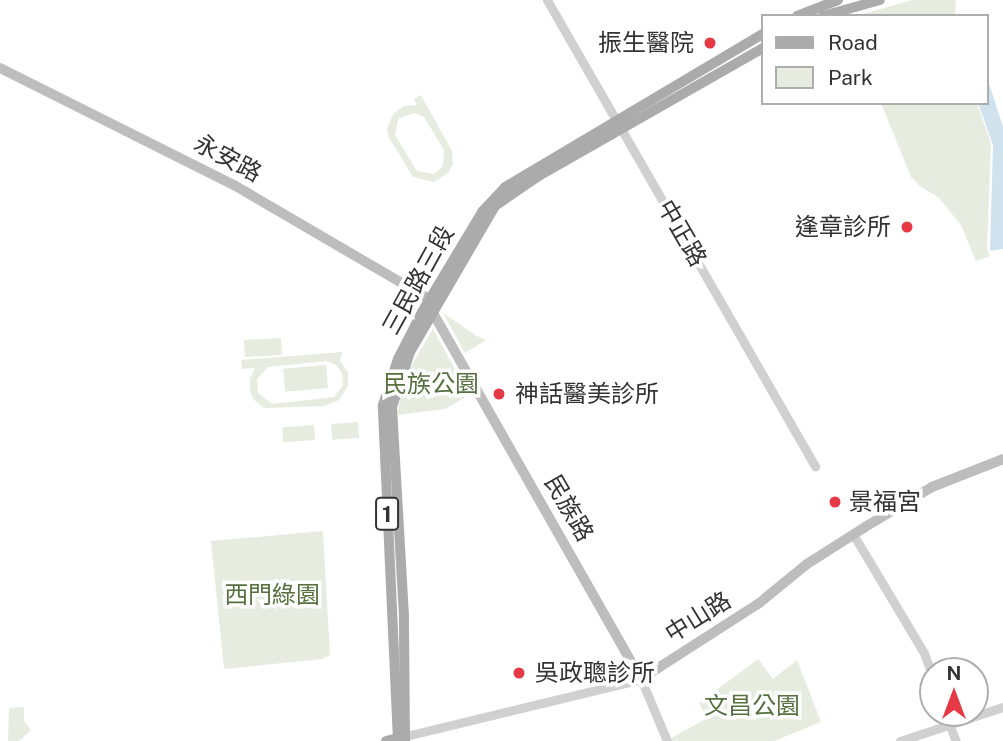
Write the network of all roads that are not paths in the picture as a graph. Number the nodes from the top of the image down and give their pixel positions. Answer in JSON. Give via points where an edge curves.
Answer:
{"nodes":[{"id":1,"x":547,"y":0,"type":"edge"},
{"id":2,"x":838,"y":0,"type":"edge"},
{"id":3,"x":880,"y":0,"type":"edge"},
{"id":4,"x":802,"y":14,"type":"edge"},
{"id":5,"x":830,"y":14,"type":"edge"},
{"id":6,"x":762,"y":35,"type":"edge"},
{"id":7,"x":762,"y":49,"type":"edge"},
{"id":8,"x":0,"y":68,"type":"edge"},
{"id":9,"x":618,"y":126,"type":"junction"},
{"id":10,"x":429,"y":299,"type":"junction"},
{"id":11,"x":433,"y":313,"type":"junction"},
{"id":12,"x":1003,"y":459,"type":"edge"},
{"id":13,"x":815,"y":466,"type":"dead end"},
{"id":14,"x":853,"y":534,"type":"junction"},
{"id":15,"x":926,"y":657,"type":"edge"},
{"id":16,"x":641,"y":679,"type":"junction"},
{"id":17,"x":944,"y":727,"type":"edge"},
{"id":18,"x":399,"y":739,"type":"edge"},
{"id":19,"x":667,"y":741,"type":"edge"},
{"id":20,"x":900,"y":741,"type":"edge"}],
"edges":[{"from":1,"to":9,"type":"street","name":"中正路"},
{"from":2,"to":4,"type":"main road"},
{"from":3,"to":5,"type":"main road"},
{"from":6,"to":9,"type":"main road","number":"1"},
{"from":7,"to":9,"type":"main road","number":"1"},
{"from":8,"to":10,"type":"main road","name":"永安路","via":[[269,203]]},
{"from":9,"to":10,"type":"main road","name":"三民路三段","number":"1","via":[[528,172],[492,199]]},
{"from":9,"to":11,"type":"main road","name":"三民路三段","number":"1","via":[[495,206]]},
{"from":9,"to":13,"type":"street","name":"中正路"},
{"from":10,"to":11,"type":"main road","name":"民族路"},
{"from":10,"to":18,"type":"main road","name":"三民路三段","number":"1","via":[[398,359],[383,405]]},
{"from":11,"to":16,"type":"main road","name":"民族路"},
{"from":11,"to":18,"type":"main road","name":"三民路三段","number":"1","via":[[405,363],[392,407],[404,616]]},
{"from":12,"to":14,"type":"main road","name":"中山路","via":[[932,487]]},
{"from":14,"to":15,"type":"street"},
{"from":14,"to":16,"type":"main road","name":"中山路","via":[[758,604]]},
{"from":16,"to":18,"type":"street","name":"中山路"},
{"from":16,"to":19,"type":"street","name":"民族路"},
{"from":17,"to":20,"type":"street"}]}
